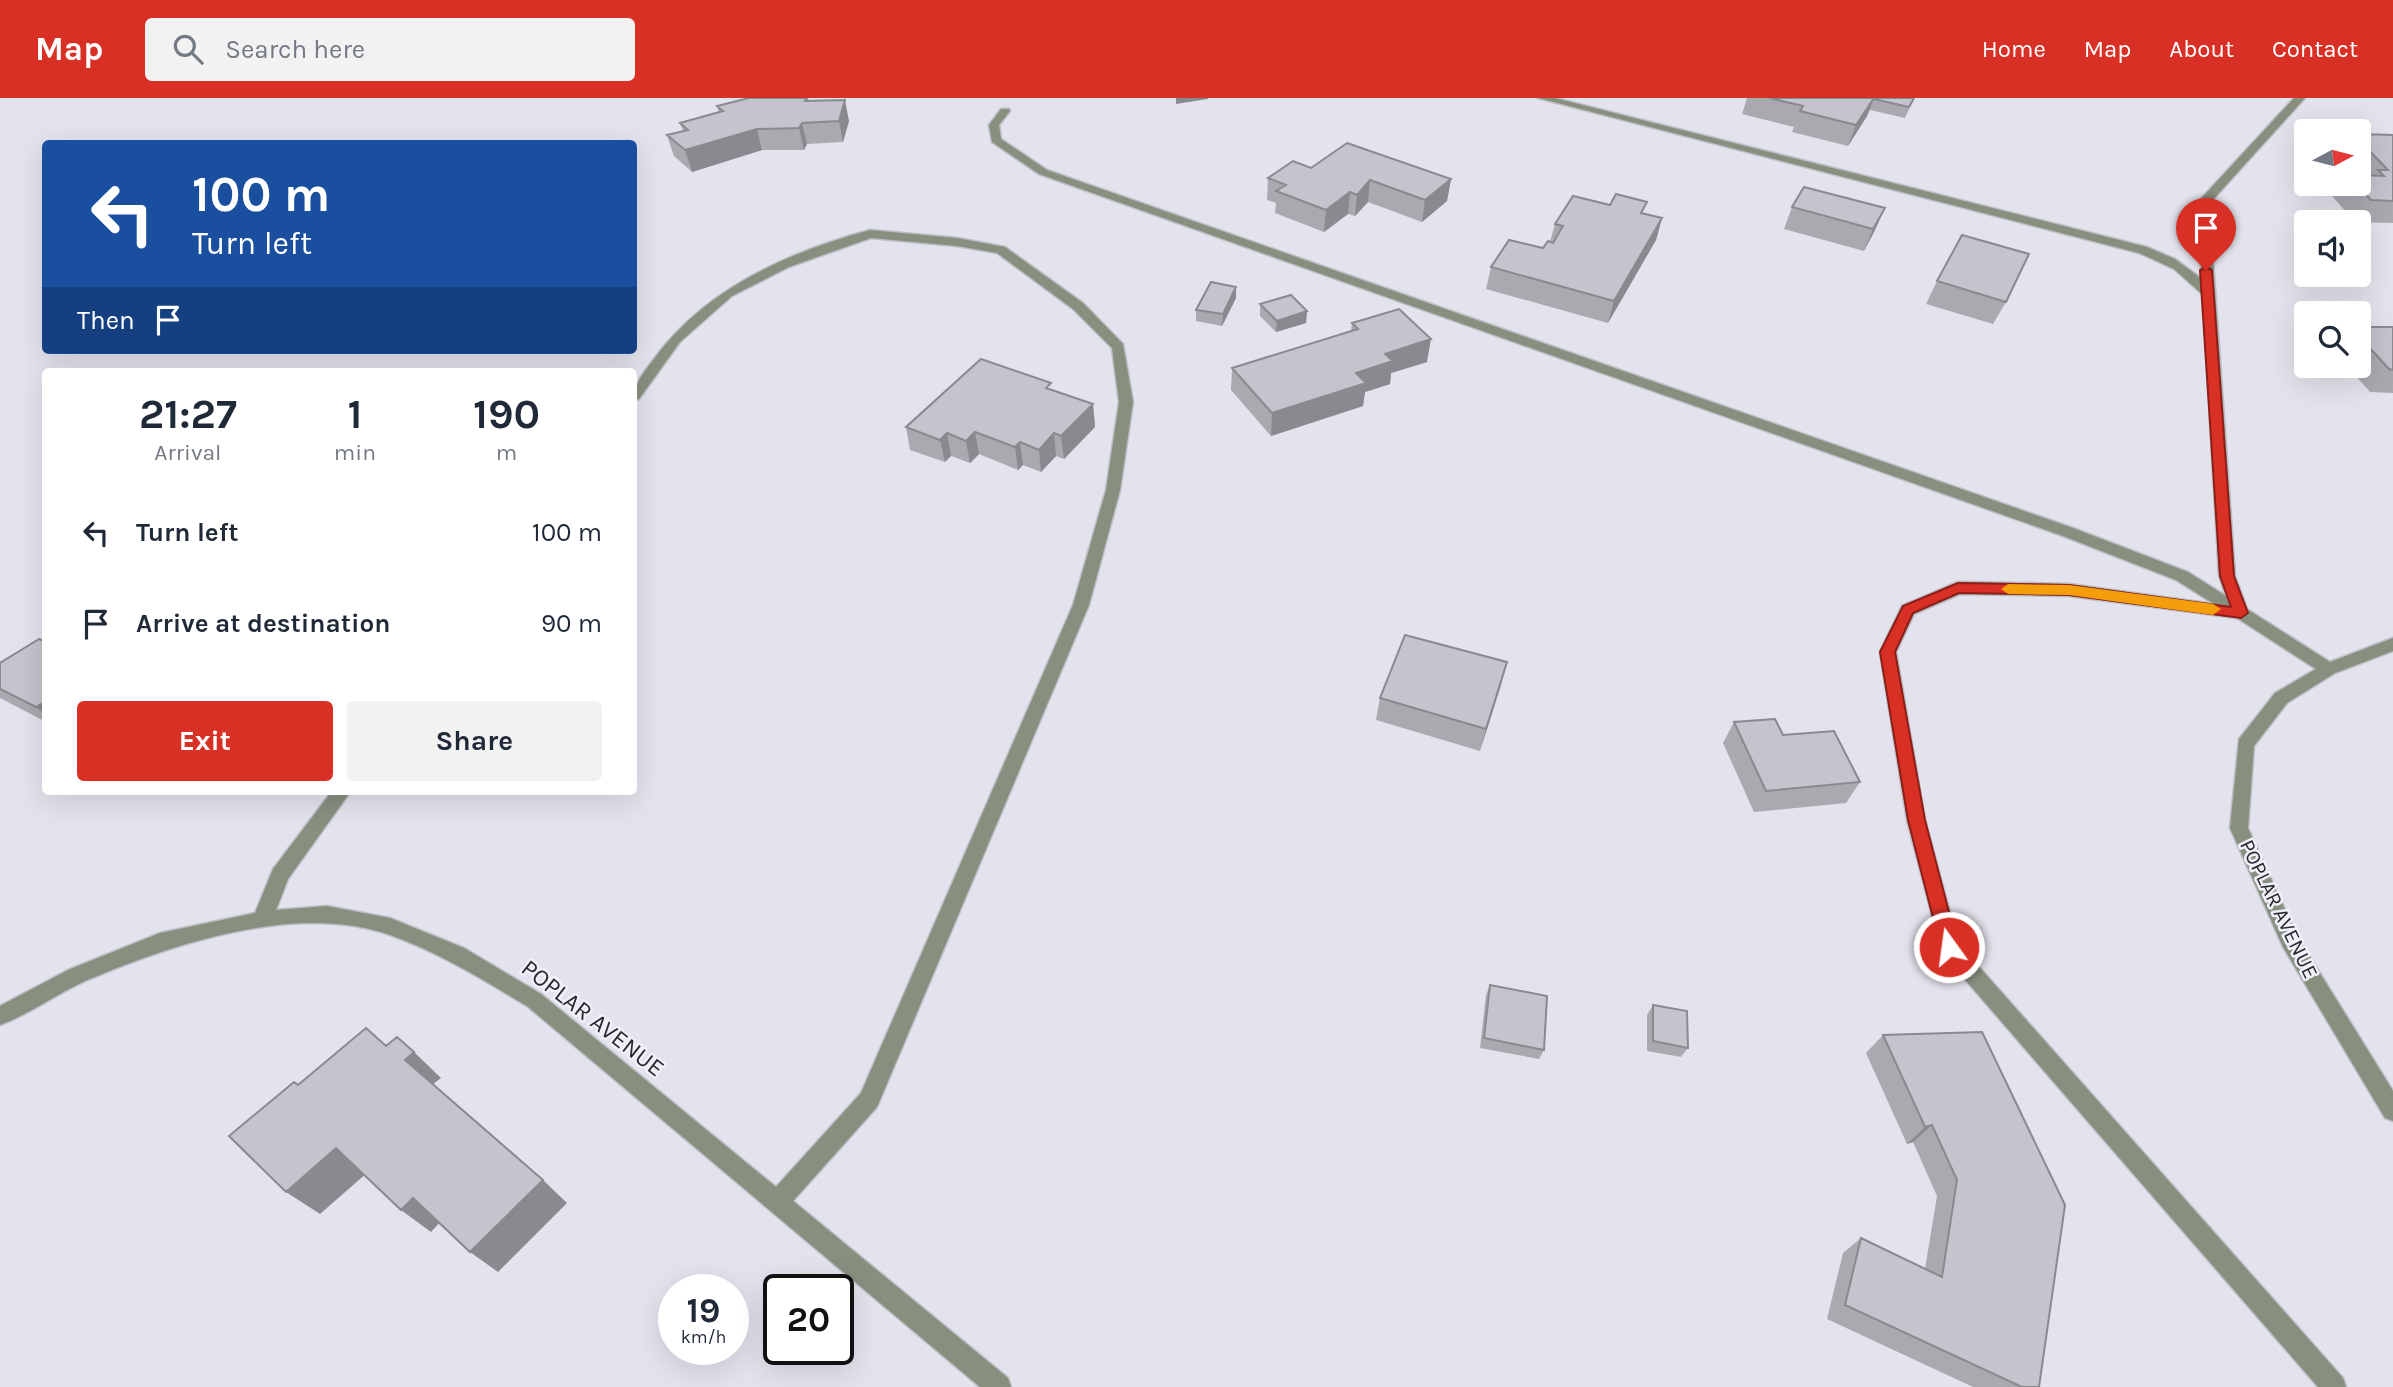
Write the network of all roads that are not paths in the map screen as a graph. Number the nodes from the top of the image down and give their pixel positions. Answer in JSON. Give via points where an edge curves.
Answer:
{"nodes":[{"id":1,"x":1543,"y":98,"type":"edge"},
{"id":2,"x":2300,"y":98,"type":"edge"},
{"id":3,"x":1004,"y":111,"type":"dead end"},
{"id":4,"x":2207,"y":292,"type":"junction"},
{"id":5,"x":637,"y":392,"type":"edge"},
{"id":6,"x":2241,"y":613,"type":"junction"},
{"id":7,"x":2393,"y":644,"type":"edge"},
{"id":8,"x":2329,"y":669,"type":"junction"},
{"id":9,"x":339,"y":795,"type":"edge"},
{"id":10,"x":262,"y":920,"type":"junction"},
{"id":11,"x":0,"y":1016,"type":"edge"},
{"id":12,"x":2393,"y":1111,"type":"edge"},
{"id":13,"x":778,"y":1201,"type":"junction"},
{"id":14,"x":999,"y":1387,"type":"edge"},
{"id":15,"x":2334,"y":1387,"type":"edge"}],
"edges":[{"from":1,"to":4,"type":"street","via":[[2143,250],[2171,260]]},
{"from":2,"to":4,"type":"street","via":[[2203,203]]},
{"from":3,"to":6,"type":"street","via":[[994,125],[996,140],[1043,172],[2068,532],[2182,576]]},
{"from":4,"to":6,"type":"street","via":[[2227,576]]},
{"from":5,"to":13,"type":"street","via":[[675,339],[729,293],[785,264],[870,234],[1001,250],[1078,306],[1118,347],[1126,402],[1113,490],[1081,605],[869,1100]]},
{"from":6,"to":8,"type":"street"},
{"from":6,"to":15,"type":"street","via":[[2069,590],[1958,588],[1908,610],[1888,652],[1916,820],[1949,947]]},
{"from":7,"to":8,"type":"street","name":"POPLAR AVENUE"},
{"from":8,"to":12,"type":"street","name":"POPLAR AVENUE","via":[[2281,698],[2245,744],[2239,828],[2290,941]]},
{"from":9,"to":10,"type":"street","via":[[280,875]]},
{"from":10,"to":11,"type":"street","name":"POPLAR AVENUE","via":[[167,939],[75,976]]},
{"from":10,"to":13,"type":"street","name":"POPLAR AVENUE","via":[[327,914],[390,926],[457,954],[534,1000]]},
{"from":13,"to":14,"type":"street","name":"POPLAR AVENUE"}]}
